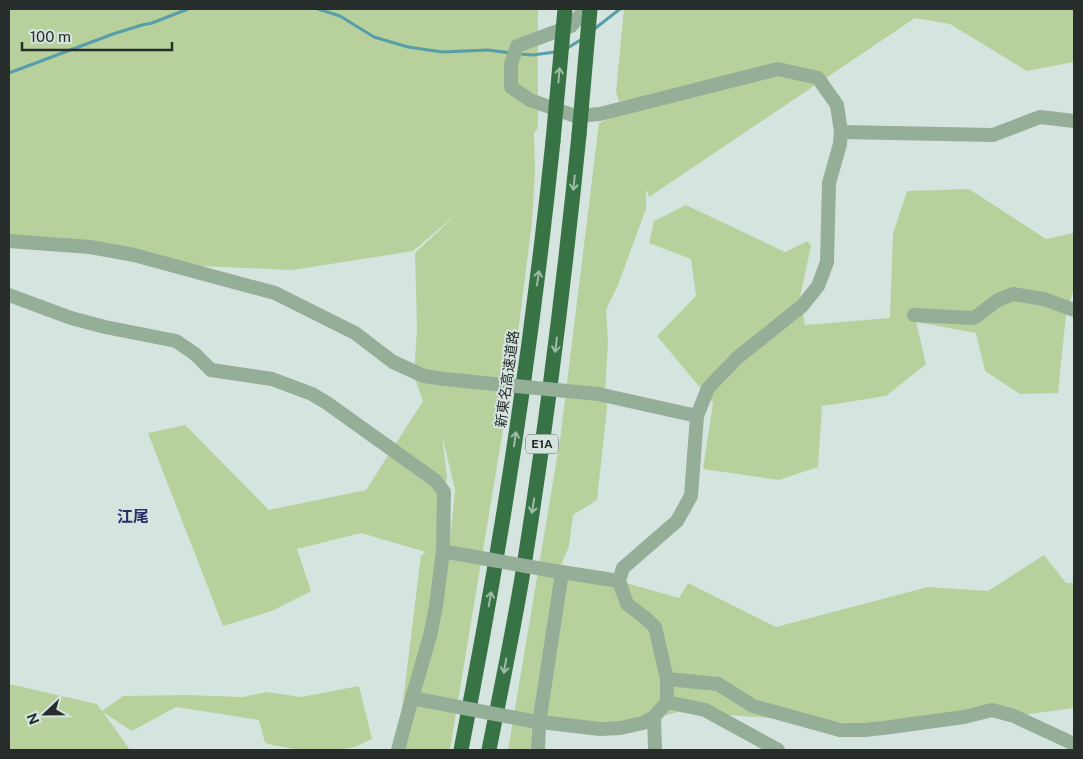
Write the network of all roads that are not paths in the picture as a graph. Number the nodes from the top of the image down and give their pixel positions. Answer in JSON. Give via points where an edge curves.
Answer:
{"nodes":[{"id":1,"x":565,"y":9,"type":"edge"},
{"id":2,"x":588,"y":9,"type":"edge"},
{"id":3,"x":1074,"y":121,"type":"edge"},
{"id":4,"x":841,"y":132,"type":"junction"},
{"id":5,"x":9,"y":241,"type":"edge"},
{"id":6,"x":9,"y":295,"type":"edge"},
{"id":7,"x":1074,"y":310,"type":"edge"},
{"id":8,"x":914,"y":315,"type":"dead end"},
{"id":9,"x":697,"y":416,"type":"junction"},
{"id":10,"x":448,"y":552,"type":"junction"},
{"id":11,"x":558,"y":572,"type":"junction"},
{"id":12,"x":619,"y":581,"type":"junction"},
{"id":13,"x":667,"y":679,"type":"junction"},
{"id":14,"x":417,"y":699,"type":"junction"},
{"id":15,"x":666,"y":702,"type":"junction"},
{"id":16,"x":654,"y":717,"type":"junction"},
{"id":17,"x":536,"y":722,"type":"junction"},
{"id":18,"x":1074,"y":744,"type":"edge"},
{"id":19,"x":398,"y":750,"type":"edge"},
{"id":20,"x":461,"y":750,"type":"edge"},
{"id":21,"x":489,"y":750,"type":"edge"},
{"id":22,"x":538,"y":750,"type":"edge"},
{"id":23,"x":655,"y":750,"type":"edge"},
{"id":24,"x":778,"y":750,"type":"edge"}],
"edges":[{"from":20,"to":1,"type":"highway","name":"新東名高速道路","number":"E1A","one_way":true,"bridge":true,"via":[[512,459],[542,247]]},
{"from":2,"to":4,"type":"street","via":[[571,26],[517,46],[511,64],[511,87],[530,100],[575,116],[600,114],[778,69],[818,78],[837,105]]},
{"from":2,"to":21,"type":"highway","number":"E1A","one_way":true,"bridge":true,"via":[[565,270],[540,462]]},
{"from":3,"to":4,"type":"street","via":[[1040,117],[993,135]]},
{"from":4,"to":9,"type":"street","via":[[830,183],[826,262],[818,286],[802,306],[737,358],[708,388]]},
{"from":5,"to":9,"type":"street","bridge":true,"via":[[115,251],[275,292],[355,333],[392,362],[424,376],[598,394]]},
{"from":6,"to":10,"type":"street","via":[[71,318],[176,341],[211,370],[272,379],[312,394],[436,481],[444,492]]},
{"from":7,"to":8,"type":"street","via":[[1044,299],[1013,294],[998,300],[974,318]]},
{"from":9,"to":12,"type":"street","via":[[691,496],[677,521],[623,568]]},
{"from":10,"to":11,"type":"street","bridge":true},
{"from":10,"to":14,"type":"street"},
{"from":11,"to":12,"type":"street"},
{"from":11,"to":17,"type":"street"},
{"from":12,"to":13,"type":"street","via":[[627,604],[654,627]]},
{"from":13,"to":15,"type":"street"},
{"from":13,"to":18,"type":"street","via":[[718,684],[753,706],[840,730],[884,728],[992,710],[1014,716]]},
{"from":14,"to":17,"type":"street","bridge":true},
{"from":14,"to":19,"type":"street"},
{"from":15,"to":16,"type":"street"},
{"from":15,"to":24,"type":"street","via":[[705,710]]},
{"from":16,"to":17,"type":"street","via":[[643,723],[600,729]]},
{"from":16,"to":23,"type":"street"},
{"from":17,"to":22,"type":"street"}]}
